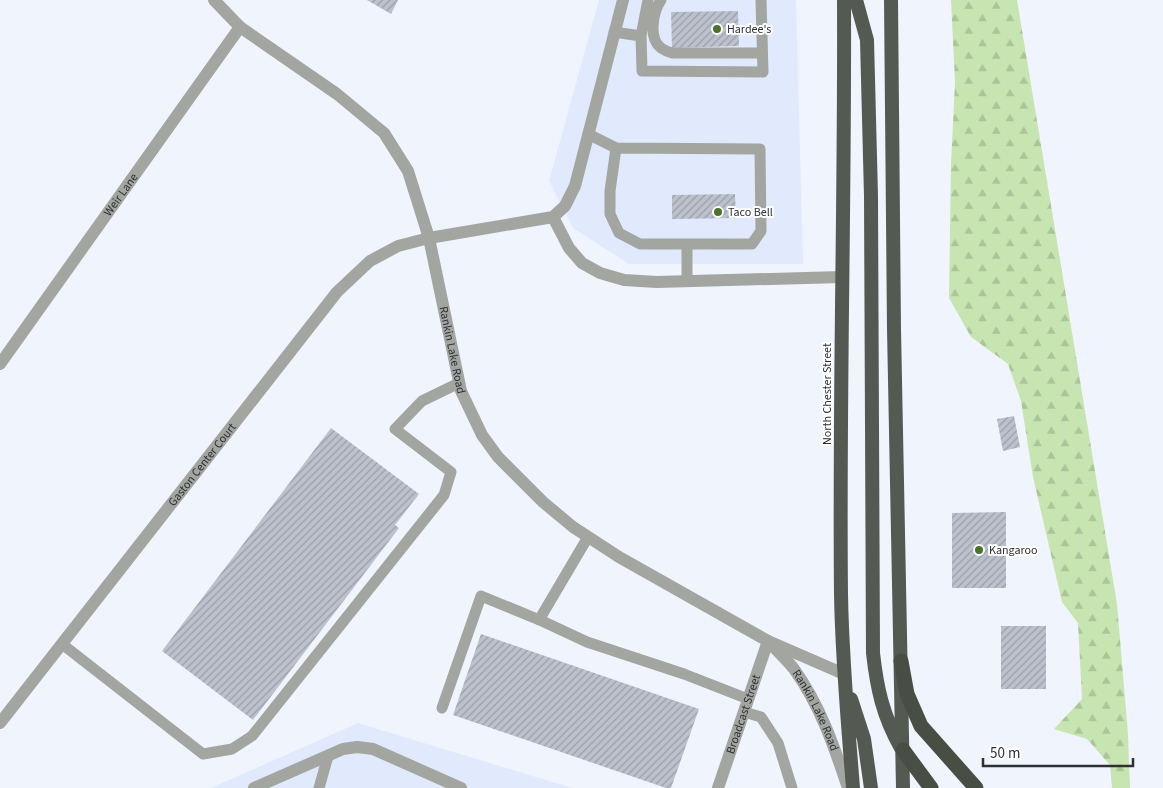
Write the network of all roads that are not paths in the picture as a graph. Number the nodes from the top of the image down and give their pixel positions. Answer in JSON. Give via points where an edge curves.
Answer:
{"nodes":[{"id":1,"x":214,"y":0,"type":"edge"},
{"id":2,"x":623,"y":0,"type":"edge"},
{"id":3,"x":648,"y":0,"type":"edge"},
{"id":4,"x":661,"y":0,"type":"edge"},
{"id":5,"x":761,"y":0,"type":"edge"},
{"id":6,"x":844,"y":0,"type":"edge"},
{"id":7,"x":856,"y":0,"type":"edge"},
{"id":8,"x":891,"y":0,"type":"edge"},
{"id":9,"x":240,"y":27,"type":"junction"},
{"id":10,"x":614,"y":32,"type":"junction"},
{"id":11,"x":641,"y":36,"type":"junction"},
{"id":12,"x":762,"y":53,"type":"junction"},
{"id":13,"x":588,"y":134,"type":"junction"},
{"id":14,"x":616,"y":148,"type":"junction"},
{"id":15,"x":553,"y":217,"type":"junction"},
{"id":16,"x":429,"y":238,"type":"junction"},
{"id":17,"x":687,"y":245,"type":"junction"},
{"id":18,"x":842,"y":277,"type":"junction"},
{"id":19,"x":688,"y":281,"type":"junction"},
{"id":20,"x":0,"y":364,"type":"edge"},
{"id":21,"x":459,"y":383,"type":"junction"},
{"id":22,"x":588,"y":536,"type":"junction"},
{"id":23,"x":539,"y":620,"type":"junction"},
{"id":24,"x":768,"y":641,"type":"junction"},
{"id":25,"x":62,"y":644,"type":"junction"},
{"id":26,"x":901,"y":661,"type":"junction"},
{"id":27,"x":844,"y":674,"type":"junction"},
{"id":28,"x":748,"y":699,"type":"junction"},
{"id":29,"x":442,"y":708,"type":"dead end"},
{"id":30,"x":744,"y":712,"type":"junction"},
{"id":31,"x":0,"y":723,"type":"edge"},
{"id":32,"x":903,"y":750,"type":"junction"},
{"id":33,"x":328,"y":756,"type":"junction"},
{"id":34,"x":254,"y":788,"type":"edge"},
{"id":35,"x":320,"y":788,"type":"edge"},
{"id":36,"x":461,"y":788,"type":"edge"},
{"id":37,"x":718,"y":788,"type":"edge"},
{"id":38,"x":792,"y":788,"type":"edge"},
{"id":39,"x":848,"y":788,"type":"edge"},
{"id":40,"x":853,"y":788,"type":"edge"},
{"id":41,"x":871,"y":788,"type":"edge"},
{"id":42,"x":903,"y":788,"type":"edge"},
{"id":43,"x":931,"y":788,"type":"edge"},
{"id":44,"x":976,"y":788,"type":"edge"}],
"edges":[{"from":1,"to":9,"type":"street","name":"Rankin Lake Road"},
{"from":2,"to":10,"type":"street"},
{"from":3,"to":11,"type":"lane"},
{"from":4,"to":12,"type":"lane","via":[[653,34],[659,47],[672,53]]},
{"from":5,"to":12,"type":"lane"},
{"from":6,"to":18,"type":"highway","name":"North Chester Street"},
{"from":7,"to":32,"type":"highway","via":[[868,40],[874,653],[880,700]]},
{"from":8,"to":26,"type":"highway"},
{"from":9,"to":16,"type":"street","name":"Rankin Lake Road","via":[[337,94],[384,133],[408,172]]},
{"from":9,"to":20,"type":"street","name":"Weir Lane"},
{"from":10,"to":11,"type":"lane"},
{"from":10,"to":13,"type":"street"},
{"from":11,"to":12,"type":"lane","via":[[642,71],[763,72]]},
{"from":13,"to":14,"type":"lane"},
{"from":13,"to":15,"type":"street","via":[[575,186],[565,206]]},
{"from":14,"to":17,"type":"lane","via":[[610,214],[619,233],[640,244]]},
{"from":14,"to":17,"type":"lane","via":[[760,149],[761,231],[752,244]]},
{"from":15,"to":16,"type":"street","name":"Gaston Center Court"},
{"from":15,"to":19,"type":"street","via":[[582,264],[600,273],[624,280]]},
{"from":16,"to":21,"type":"street","name":"Rankin Lake Road"},
{"from":16,"to":25,"type":"street","name":"Gaston Center Court","via":[[398,246],[370,262],[337,292]]},
{"from":17,"to":19,"type":"lane"},
{"from":18,"to":19,"type":"street"},
{"from":18,"to":27,"type":"highway","name":"North Chester Street","via":[[841,595]]},
{"from":21,"to":22,"type":"street","name":"Rankin Lake Road","via":[[482,435],[498,458],[542,502]]},
{"from":21,"to":25,"type":"lane","via":[[422,401],[395,429],[450,472],[444,495],[252,736],[232,749],[203,754]]},
{"from":22,"to":23,"type":"lane"},
{"from":22,"to":24,"type":"street","name":"Rankin Lake Road","via":[[619,557]]},
{"from":23,"to":28,"type":"lane","via":[[587,642]]},
{"from":23,"to":29,"type":"lane","via":[[481,596]]},
{"from":24,"to":27,"type":"street","name":"Rankin Lake Road"},
{"from":24,"to":28,"type":"street","name":"Broadcast Street"},
{"from":24,"to":39,"type":"street","name":"Rankin Lake Road","via":[[793,668],[812,697],[833,742]]},
{"from":25,"to":31,"type":"street","name":"Gaston Center Court"},
{"from":26,"to":32,"type":"highway"},
{"from":26,"to":44,"type":"highway","via":[[907,694],[921,726]]},
{"from":27,"to":40,"type":"highway","name":"North Chester Street"},
{"from":27,"to":41,"type":"highway","via":[[864,740]]},
{"from":28,"to":30,"type":"street","name":"Broadcast Street"},
{"from":30,"to":37,"type":"street","name":"Broadcast Street"},
{"from":30,"to":38,"type":"lane","via":[[761,717],[778,743]]},
{"from":32,"to":42,"type":"highway"},
{"from":32,"to":43,"type":"highway"},
{"from":33,"to":34,"type":"street"},
{"from":33,"to":35,"type":"lane"},
{"from":33,"to":36,"type":"street","via":[[344,749],[373,749]]}]}
